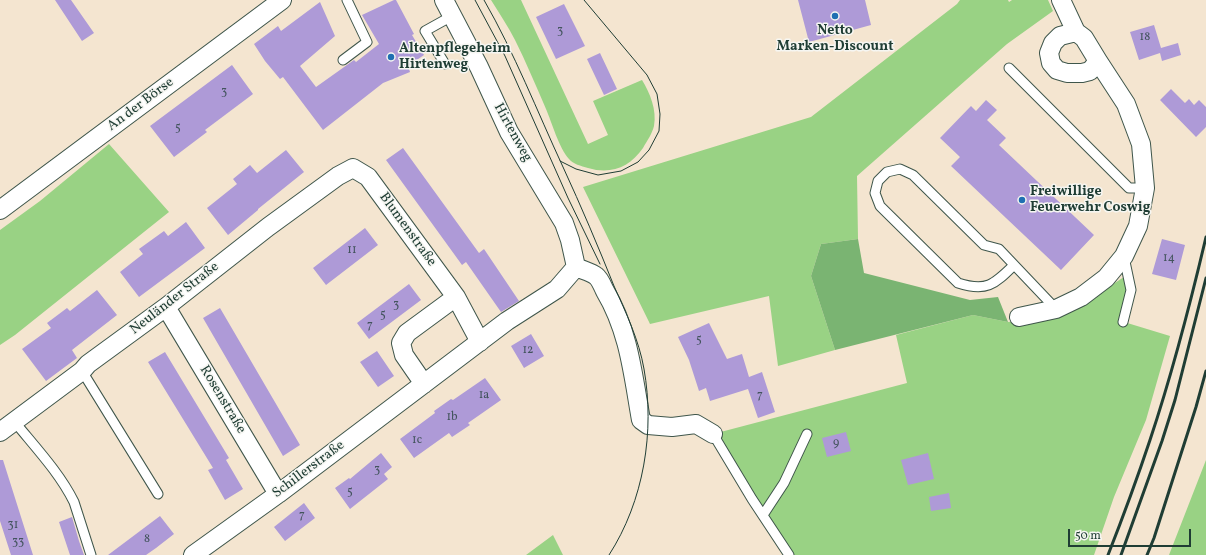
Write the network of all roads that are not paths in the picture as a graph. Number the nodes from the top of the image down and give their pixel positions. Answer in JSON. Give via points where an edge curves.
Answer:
{"nodes":[{"id":1,"x":282,"y":0,"type":"edge"},
{"id":2,"x":347,"y":0,"type":"edge"},
{"id":3,"x":444,"y":0,"type":"edge"},
{"id":4,"x":1061,"y":0,"type":"edge"},
{"id":5,"x":452,"y":16,"type":"junction"},
{"id":6,"x":1076,"y":32,"type":"junction"},
{"id":7,"x":343,"y":60,"type":"dead end"},
{"id":8,"x":1098,"y":61,"type":"junction"},
{"id":9,"x":445,"y":64,"type":"dead end"},
{"id":10,"x":1009,"y":68,"type":"dead end"},
{"id":11,"x":353,"y":168,"type":"joint"},
{"id":12,"x":1145,"y":188,"type":"junction"},
{"id":13,"x":0,"y":210,"type":"edge"},
{"id":14,"x":1124,"y":256,"type":"junction"},
{"id":15,"x":1014,"y":265,"type":"junction"},
{"id":16,"x":576,"y":267,"type":"junction"},
{"id":17,"x":456,"y":297,"type":"junction"},
{"id":18,"x":166,"y":307,"type":"junction"},
{"id":19,"x":1056,"y":309,"type":"junction"},
{"id":20,"x":1019,"y":317,"type":"dead end"},
{"id":21,"x":1123,"y":322,"type":"dead end"},
{"id":22,"x":480,"y":342,"type":"junction"},
{"id":23,"x":82,"y":371,"type":"junction"},
{"id":24,"x":424,"y":384,"type":"junction"},
{"id":25,"x":14,"y":421,"type":"junction"},
{"id":26,"x":0,"y":432,"type":"edge"},
{"id":27,"x":713,"y":434,"type":"joint"},
{"id":28,"x":807,"y":434,"type":"dead end"},
{"id":29,"x":158,"y":494,"type":"dead end"},
{"id":30,"x":278,"y":494,"type":"junction"},
{"id":31,"x":763,"y":516,"type":"junction"},
{"id":32,"x":91,"y":555,"type":"edge"},
{"id":33,"x":193,"y":555,"type":"edge"},
{"id":34,"x":789,"y":555,"type":"edge"}],
"edges":[{"from":1,"to":13,"type":"street","name":"An der Börse"},
{"from":2,"to":7,"type":"lane","via":[[368,42]]},
{"from":3,"to":5,"type":"street","name":"Hirtenweg"},
{"from":4,"to":6,"type":"street"},
{"from":5,"to":9,"type":"lane","via":[[425,31]]},
{"from":5,"to":16,"type":"street","name":"Hirtenweg","via":[[509,132],[564,223]]},
{"from":6,"to":8,"type":"street","via":[[1084,38]]},
{"from":6,"to":8,"type":"street","via":[[1060,36],[1053,43],[1049,53],[1051,63],[1058,70],[1067,73],[1082,73],[1090,71]]},
{"from":8,"to":12,"type":"street","via":[[1126,104],[1141,144]]},
{"from":10,"to":12,"type":"lane","via":[[1129,188]]},
{"from":11,"to":17,"type":"street","name":"Blumenstraße","via":[[368,177]]},
{"from":11,"to":18,"type":"street","name":"Neuländer Straße","via":[[268,227]]},
{"from":12,"to":14,"type":"street","via":[[1138,226]]},
{"from":14,"to":19,"type":"street","via":[[1106,278],[1082,297]]},
{"from":14,"to":21,"type":"lane","via":[[1131,290]]},
{"from":15,"to":15,"type":"lane","via":[[999,249],[984,245],[914,174],[900,168],[887,172],[878,181],[875,193],[880,206],[958,283],[972,288],[986,286],[1000,280]]},
{"from":15,"to":19,"type":"lane"},
{"from":16,"to":22,"type":"street","via":[[557,289]]},
{"from":16,"to":27,"type":"street","via":[[596,276],[612,302],[635,375],[641,420],[648,425],[672,427],[696,424]]},
{"from":17,"to":22,"type":"street","name":"Blumenstraße"},
{"from":17,"to":24,"type":"street","via":[[407,333],[401,343],[404,355]]},
{"from":18,"to":23,"type":"street","name":"Neuländer Straße"},
{"from":18,"to":30,"type":"street","name":"Rosenstraße"},
{"from":19,"to":20,"type":"street"},
{"from":22,"to":24,"type":"street","name":"Schillerstraße"},
{"from":23,"to":25,"type":"street","name":"Neuländer Straße"},
{"from":23,"to":29,"type":"lane"},
{"from":24,"to":30,"type":"street","name":"Schillerstraße"},
{"from":25,"to":26,"type":"street","name":"Neuländer Straße"},
{"from":25,"to":32,"type":"lane","via":[[71,496]]},
{"from":27,"to":31,"type":"lane"},
{"from":28,"to":31,"type":"lane","via":[[784,483]]},
{"from":30,"to":33,"type":"street","name":"Schillerstraße"},
{"from":31,"to":34,"type":"lane"}]}
